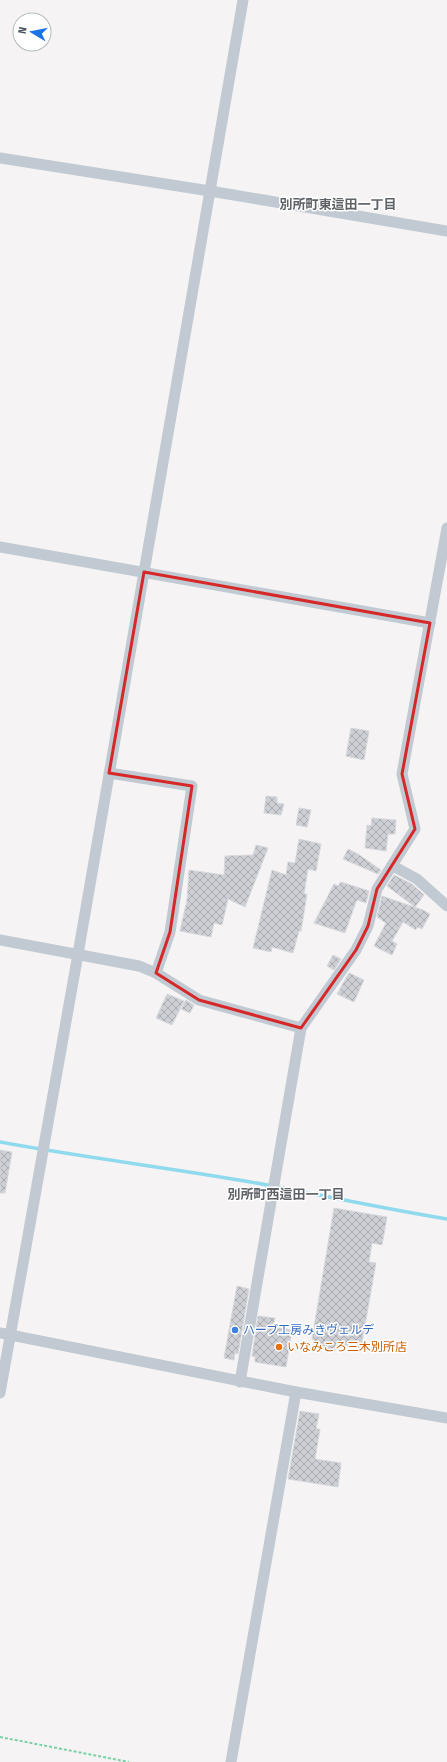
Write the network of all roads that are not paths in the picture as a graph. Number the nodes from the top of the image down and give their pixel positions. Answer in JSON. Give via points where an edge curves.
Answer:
{"nodes":[{"id":1,"x":243,"y":0,"type":"edge"},
{"id":2,"x":0,"y":158,"type":"edge"},
{"id":3,"x":210,"y":191,"type":"junction"},
{"id":4,"x":447,"y":231,"type":"edge"},
{"id":5,"x":447,"y":528,"type":"edge"},
{"id":6,"x":0,"y":547,"type":"edge"},
{"id":7,"x":144,"y":572,"type":"junction"},
{"id":8,"x":430,"y":623,"type":"junction"},
{"id":9,"x":109,"y":773,"type":"junction"},
{"id":10,"x":393,"y":866,"type":"junction"},
{"id":11,"x":447,"y":906,"type":"edge"},
{"id":12,"x":0,"y":940,"type":"edge"},
{"id":13,"x":78,"y":954,"type":"junction"},
{"id":14,"x":156,"y":973,"type":"junction"},
{"id":15,"x":301,"y":1028,"type":"junction"},
{"id":16,"x":5,"y":1334,"type":"edge"},
{"id":17,"x":240,"y":1382,"type":"junction"},
{"id":18,"x":296,"y":1392,"type":"junction"},
{"id":19,"x":0,"y":1393,"type":"edge"},
{"id":20,"x":447,"y":1418,"type":"edge"},
{"id":21,"x":231,"y":1762,"type":"edge"}],
"edges":[{"from":1,"to":3,"type":"street"},
{"from":2,"to":3,"type":"street"},
{"from":3,"to":4,"type":"street"},
{"from":3,"to":7,"type":"street"},
{"from":5,"to":8,"type":"street"},
{"from":6,"to":7,"type":"street"},
{"from":7,"to":8,"type":"street"},
{"from":7,"to":9,"type":"street"},
{"from":8,"to":10,"type":"street","via":[[402,774],[415,829]]},
{"from":9,"to":13,"type":"street"},
{"from":9,"to":14,"type":"street","via":[[192,786],[170,932]]},
{"from":10,"to":11,"type":"street","via":[[417,879]]},
{"from":10,"to":15,"type":"street","via":[[377,889],[368,926],[356,950]]},
{"from":12,"to":13,"type":"street"},
{"from":13,"to":14,"type":"street","via":[[139,966]]},
{"from":13,"to":16,"type":"street"},
{"from":14,"to":15,"type":"street","via":[[199,1000]]},
{"from":15,"to":17,"type":"street"},
{"from":16,"to":17,"type":"street"},
{"from":16,"to":19,"type":"street"},
{"from":17,"to":18,"type":"street"},
{"from":18,"to":20,"type":"street"},
{"from":18,"to":21,"type":"street"}]}
